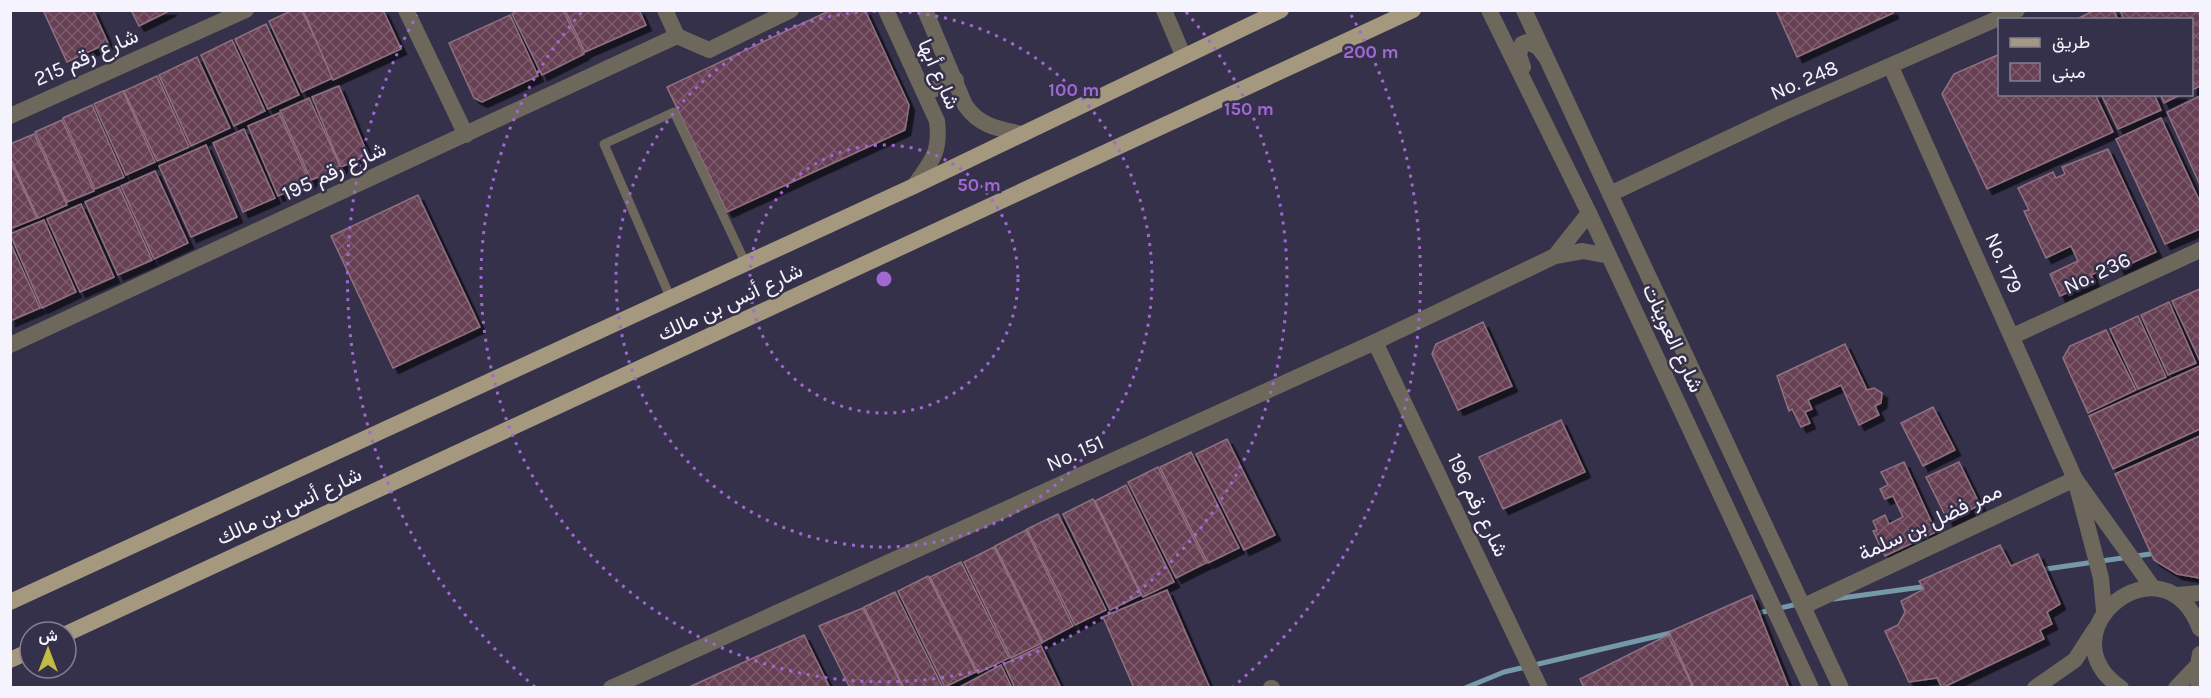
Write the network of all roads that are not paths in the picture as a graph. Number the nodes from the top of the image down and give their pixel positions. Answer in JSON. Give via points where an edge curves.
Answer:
{"nodes":[{"id":1,"x":246,"y":10,"type":"edge"},
{"id":2,"x":406,"y":10,"type":"edge"},
{"id":3,"x":665,"y":10,"type":"edge"},
{"id":4,"x":792,"y":10,"type":"edge"},
{"id":5,"x":886,"y":10,"type":"edge"},
{"id":6,"x":925,"y":10,"type":"edge"},
{"id":7,"x":1164,"y":10,"type":"edge"},
{"id":8,"x":1281,"y":10,"type":"edge"},
{"id":9,"x":1413,"y":10,"type":"edge"},
{"id":10,"x":1489,"y":10,"type":"edge"},
{"id":11,"x":1524,"y":10,"type":"edge"},
{"id":12,"x":2017,"y":10,"type":"edge"},
{"id":13,"x":1999,"y":18,"type":"edge"},
{"id":14,"x":1998,"y":19,"type":"edge"},
{"id":15,"x":677,"y":36,"type":"junction"},
{"id":16,"x":1183,"y":56,"type":"junction"},
{"id":17,"x":1548,"y":60,"type":"junction"},
{"id":18,"x":1891,"y":67,"type":"junction"},
{"id":19,"x":1524,"y":77,"type":"junction"},
{"id":20,"x":956,"y":80,"type":"junction"},
{"id":21,"x":925,"y":93,"type":"junction"},
{"id":22,"x":10,"y":116,"type":"edge"},
{"id":23,"x":1023,"y":134,"type":"junction"},
{"id":24,"x":466,"y":135,"type":"junction"},
{"id":25,"x":914,"y":186,"type":"junction"},
{"id":26,"x":1610,"y":194,"type":"junction"},
{"id":27,"x":1590,"y":213,"type":"junction"},
{"id":28,"x":2200,"y":250,"type":"edge"},
{"id":29,"x":1555,"y":256,"type":"junction"},
{"id":30,"x":1609,"y":256,"type":"junction"},
{"id":31,"x":746,"y":264,"type":"junction"},
{"id":32,"x":671,"y":299,"type":"junction"},
{"id":33,"x":2013,"y":336,"type":"junction"},
{"id":34,"x":1375,"y":342,"type":"junction"},
{"id":35,"x":10,"y":345,"type":"edge"},
{"id":36,"x":2075,"y":479,"type":"junction"},
{"id":37,"x":2153,"y":588,"type":"junction"},
{"id":38,"x":2200,"y":593,"type":"edge"},
{"id":39,"x":2178,"y":595,"type":"junction"},
{"id":40,"x":10,"y":602,"type":"edge"},
{"id":41,"x":1804,"y":606,"type":"junction"},
{"id":42,"x":2104,"y":611,"type":"junction"},
{"id":43,"x":78,"y":628,"type":"edge"},
{"id":44,"x":2096,"y":628,"type":"junction"},
{"id":45,"x":2200,"y":629,"type":"edge"},
{"id":46,"x":2199,"y":659,"type":"edge"},
{"id":47,"x":611,"y":687,"type":"edge"},
{"id":48,"x":1540,"y":687,"type":"edge"},
{"id":49,"x":1812,"y":687,"type":"edge"},
{"id":50,"x":1841,"y":687,"type":"edge"},
{"id":51,"x":2035,"y":687,"type":"edge"},
{"id":52,"x":2121,"y":687,"type":"edge"},
{"id":53,"x":2176,"y":687,"type":"edge"},
{"id":54,"x":2199,"y":687,"type":"edge"}],
"edges":[{"from":1,"to":22,"type":"street","name":"شارع رقم 215"},
{"from":2,"to":24,"type":"street"},
{"from":3,"to":15,"type":"street"},
{"from":4,"to":15,"type":"street","via":[[709,50]]},
{"from":5,"to":21,"type":"street","name":"شارع أبها"},
{"from":6,"to":20,"type":"street","name":"شارع أبها"},
{"from":7,"to":16,"type":"street"},
{"from":8,"to":16,"type":"main road","name":"شارع أنس بن مالك"},
{"from":9,"to":43,"type":"main road","name":"شارع أنس بن مالك"},
{"from":10,"to":19,"type":"street","name":"شارع العوينات"},
{"from":11,"to":17,"type":"street","name":"شارع العوينات"},
{"from":12,"to":13,"type":"street","name":"No. 248"},
{"from":14,"to":18,"type":"street","name":"No. 248"},
{"from":15,"to":24,"type":"street","name":"شارع رقم 195"},
{"from":16,"to":23,"type":"main road","name":"شارع أنس بن مالك"},
{"from":17,"to":19,"type":"street","via":[[1533,44],[1522,45]]},
{"from":17,"to":26,"type":"street","name":"شارع العوينات"},
{"from":18,"to":26,"type":"street","name":"No. 248"},
{"from":18,"to":33,"type":"street","name":"No. 179"},
{"from":19,"to":27,"type":"street","name":"شارع العوينات"},
{"from":20,"to":21,"type":"street"},
{"from":20,"to":23,"type":"street","name":"شارع أبها","via":[[974,118],[989,127]]},
{"from":21,"to":25,"type":"street","name":"شارع أبها","via":[[939,137],[936,156]]},
{"from":23,"to":25,"type":"main road","name":"شارع أنس بن مالك"},
{"from":24,"to":35,"type":"street","name":"شارع رقم 195"},
{"from":25,"to":31,"type":"main road","name":"شارع أنس بن مالك"},
{"from":26,"to":41,"type":"street","name":"شارع العوينات"},
{"from":27,"to":29,"type":"street","name":"No. 151"},
{"from":27,"to":30,"type":"street","name":"شارع العوينات"},
{"from":28,"to":33,"type":"street","name":"No. 236"},
{"from":29,"to":30,"type":"street","name":"No. 151","via":[[1583,250]]},
{"from":29,"to":34,"type":"street","name":"No. 151"},
{"from":30,"to":49,"type":"street","name":"شارع العوينات"},
{"from":31,"to":32,"type":"main road","name":"شارع أنس بن مالك"},
{"from":31,"to":32,"type":"lane","via":[[674,112],[604,144]]},
{"from":32,"to":40,"type":"main road","name":"شارع أنس بن مالك"},
{"from":33,"to":36,"type":"street","name":"No. 179"},
{"from":34,"to":47,"type":"street","name":"No. 151"},
{"from":34,"to":48,"type":"street","name":"شارع رقم 196"},
{"from":36,"to":37,"type":"street","name":"No. 179"},
{"from":36,"to":41,"type":"street","name":"ممر فضل بن سلمة"},
{"from":36,"to":42,"type":"street","name":"No. 179","via":[[2101,578]]},
{"from":37,"to":39,"type":"street"},
{"from":37,"to":42,"type":"street","via":[[2134,590],[2117,598]]},
{"from":38,"to":39,"type":"street"},
{"from":39,"to":45,"type":"street","via":[[2195,615]]},
{"from":41,"to":50,"type":"street","name":"شارع العوينات"},
{"from":42,"to":44,"type":"street"},
{"from":44,"to":51,"type":"street","via":[[2075,660]]},
{"from":44,"to":52,"type":"street","via":[[2094,647],[2099,665]]},
{"from":46,"to":53,"type":"street"},
{"from":46,"to":54,"type":"street"}]}
